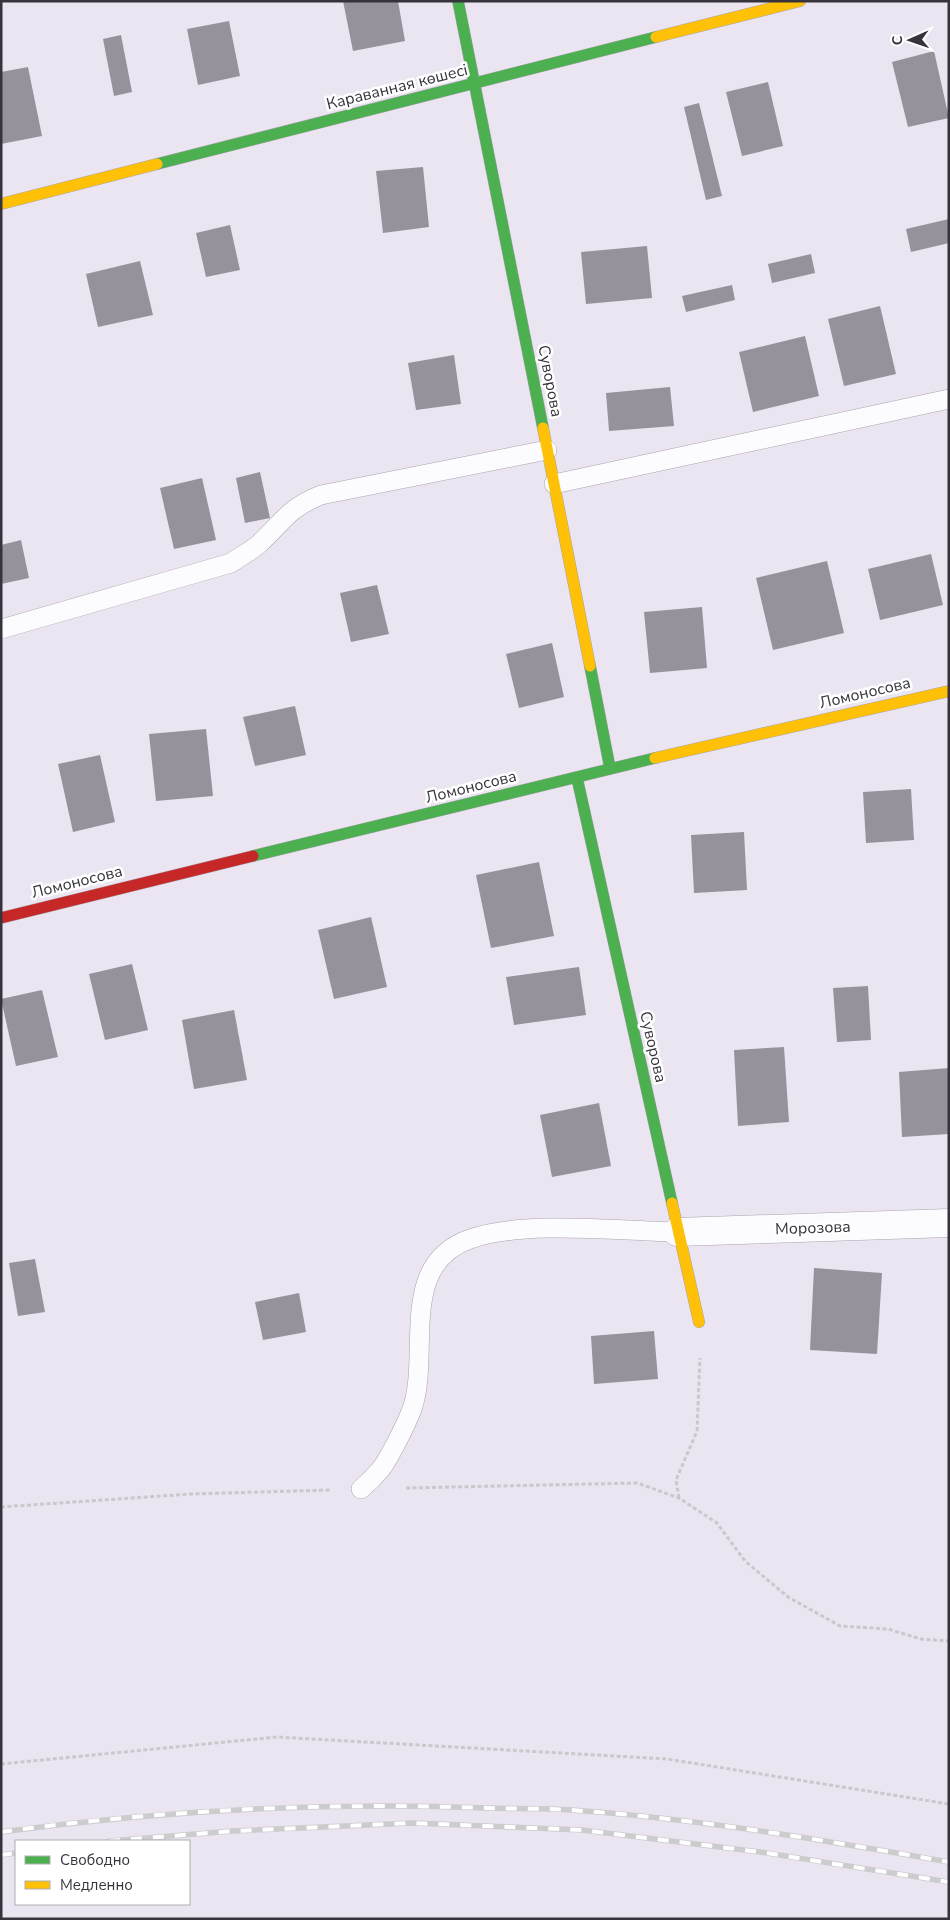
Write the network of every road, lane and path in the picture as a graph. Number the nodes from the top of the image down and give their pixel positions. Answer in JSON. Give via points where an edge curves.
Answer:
{"nodes":[{"id":1,"x":458,"y":1,"type":"edge"},
{"id":2,"x":800,"y":1,"type":"edge"},
{"id":3,"x":475,"y":83,"type":"junction"},
{"id":4,"x":1,"y":204,"type":"edge"},
{"id":5,"x":949,"y":399,"type":"edge"},
{"id":6,"x":547,"y":450,"type":"junction"},
{"id":7,"x":554,"y":484,"type":"junction"},
{"id":8,"x":1,"y":629,"type":"edge"},
{"id":9,"x":949,"y":691,"type":"edge"},
{"id":10,"x":610,"y":768,"type":"junction"},
{"id":11,"x":577,"y":778,"type":"junction"},
{"id":12,"x":1,"y":918,"type":"edge"},
{"id":13,"x":949,"y":1223,"type":"edge"},
{"id":14,"x":678,"y":1232,"type":"junction"},
{"id":15,"x":699,"y":1322,"type":"joint"},
{"id":16,"x":361,"y":1489,"type":"junction"},
{"id":17,"x":679,"y":1498,"type":"junction"},
{"id":18,"x":1,"y":1507,"type":"edge"},
{"id":19,"x":949,"y":1641,"type":"edge"},
{"id":20,"x":1,"y":1764,"type":"edge"},
{"id":21,"x":949,"y":1804,"type":"edge"}],
"edges":[{"from":1,"to":3,"type":"street","name":"Суворова"},
{"from":2,"to":3,"type":"street","name":"Караванная көшесі"},
{"from":3,"to":4,"type":"street","name":"Караванная көшесі"},
{"from":3,"to":6,"type":"street","name":"Суворова"},
{"from":5,"to":7,"type":"lane"},
{"from":6,"to":7,"type":"street","name":"Суворова"},
{"from":6,"to":8,"type":"lane","via":[[321,495],[300,504],[282,518],[259,544],[231,563]]},
{"from":7,"to":10,"type":"street","name":"Суворова"},
{"from":9,"to":10,"type":"street","name":"Ломоносова"},
{"from":10,"to":11,"type":"street","name":"Ломоносова"},
{"from":11,"to":12,"type":"street","name":"Ломоносова"},
{"from":11,"to":14,"type":"street","name":"Суворова"},
{"from":13,"to":14,"type":"street","name":"Морозова"},
{"from":14,"to":15,"type":"street","name":"Суворова"},
{"from":14,"to":16,"type":"lane","via":[[514,1231],[470,1239],[442,1256],[429,1274],[421,1296],[413,1406],[382,1469]]},
{"from":15,"to":17,"type":"path","via":[[697,1431],[676,1480]]},
{"from":16,"to":17,"type":"path","via":[[638,1483]]},
{"from":16,"to":18,"type":"path","via":[[190,1494]]},
{"from":17,"to":19,"type":"path","via":[[717,1523],[745,1561],[788,1597],[840,1626],[888,1628],[921,1639]]},
{"from":20,"to":21,"type":"path","via":[[277,1737],[667,1759]]}]}
